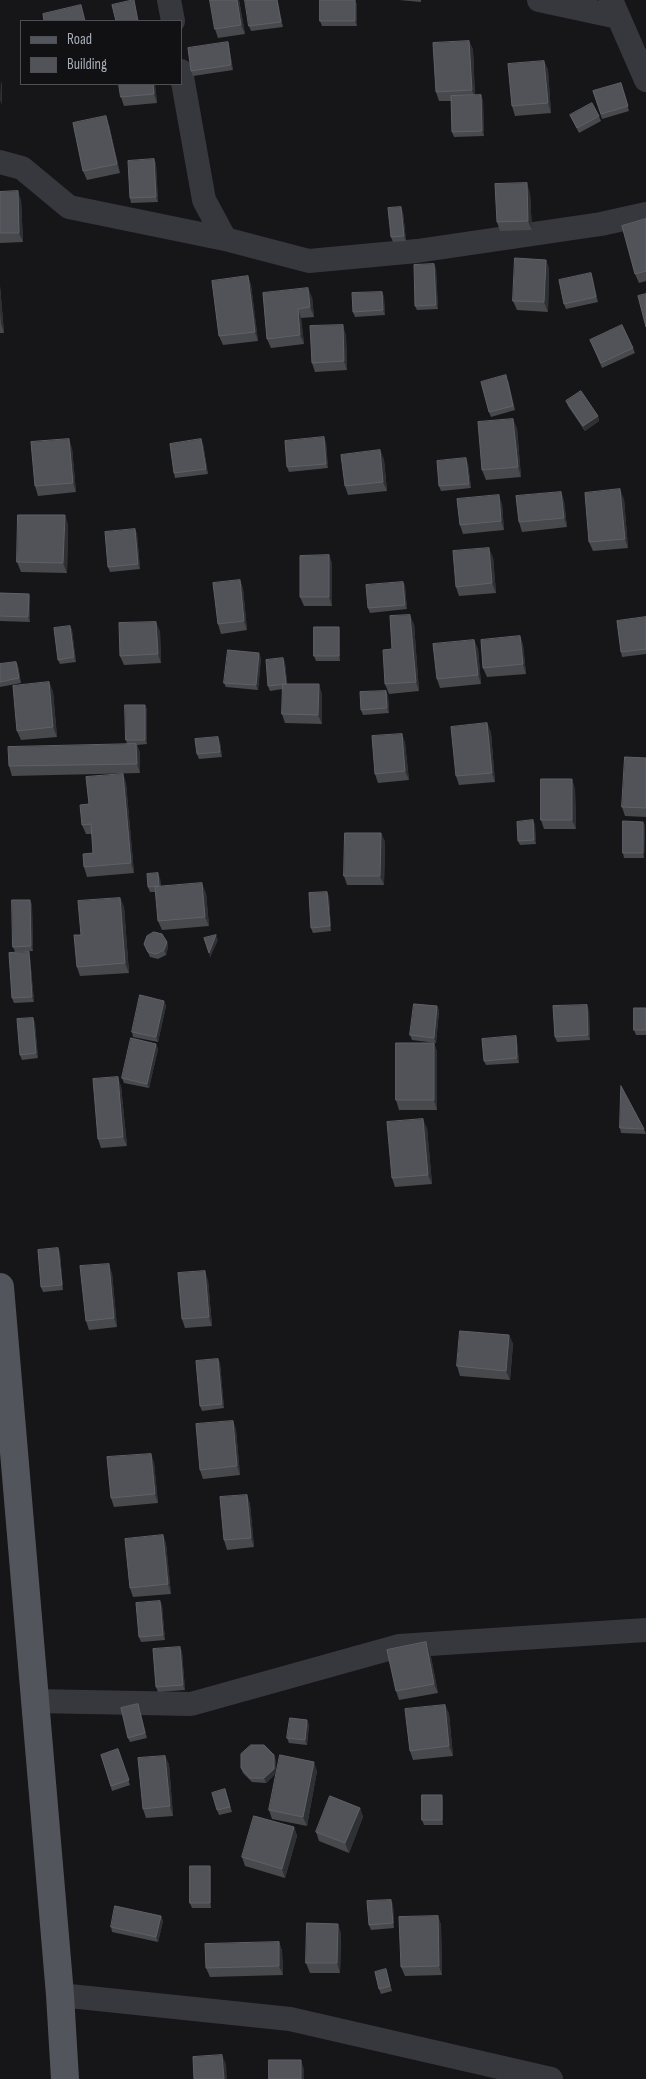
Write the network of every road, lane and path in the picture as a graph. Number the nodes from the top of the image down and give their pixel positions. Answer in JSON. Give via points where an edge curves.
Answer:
{"nodes":[{"id":1,"x":169,"y":0,"type":"edge"},
{"id":2,"x":539,"y":0,"type":"edge"},
{"id":3,"x":615,"y":8,"type":"edge"},
{"id":4,"x":172,"y":20,"type":"edge"},
{"id":5,"x":182,"y":77,"type":"edge"},
{"id":6,"x":646,"y":80,"type":"edge"},
{"id":7,"x":0,"y":162,"type":"edge"},
{"id":8,"x":646,"y":214,"type":"edge"},
{"id":9,"x":225,"y":239,"type":"junction"},
{"id":10,"x":0,"y":1287,"type":"edge"},
{"id":11,"x":646,"y":1630,"type":"edge"},
{"id":12,"x":34,"y":1701,"type":"junction"},
{"id":13,"x":60,"y":1995,"type":"junction"},
{"id":14,"x":65,"y":2079,"type":"edge"},
{"id":15,"x":549,"y":2079,"type":"edge"}],
"edges":[{"from":1,"to":4,"type":"street"},
{"from":2,"to":3,"type":"street"},
{"from":3,"to":6,"type":"street"},
{"from":5,"to":9,"type":"street","via":[[204,200]]},
{"from":7,"to":9,"type":"street","via":[[22,168],[69,207]]},
{"from":8,"to":9,"type":"street","via":[[601,224],[417,251],[309,261]]},
{"from":10,"to":12,"type":"main road"},
{"from":11,"to":12,"type":"street","via":[[399,1646],[191,1704]]},
{"from":12,"to":13,"type":"main road"},
{"from":13,"to":14,"type":"main road"},
{"from":13,"to":15,"type":"street","via":[[290,2019]]}]}
